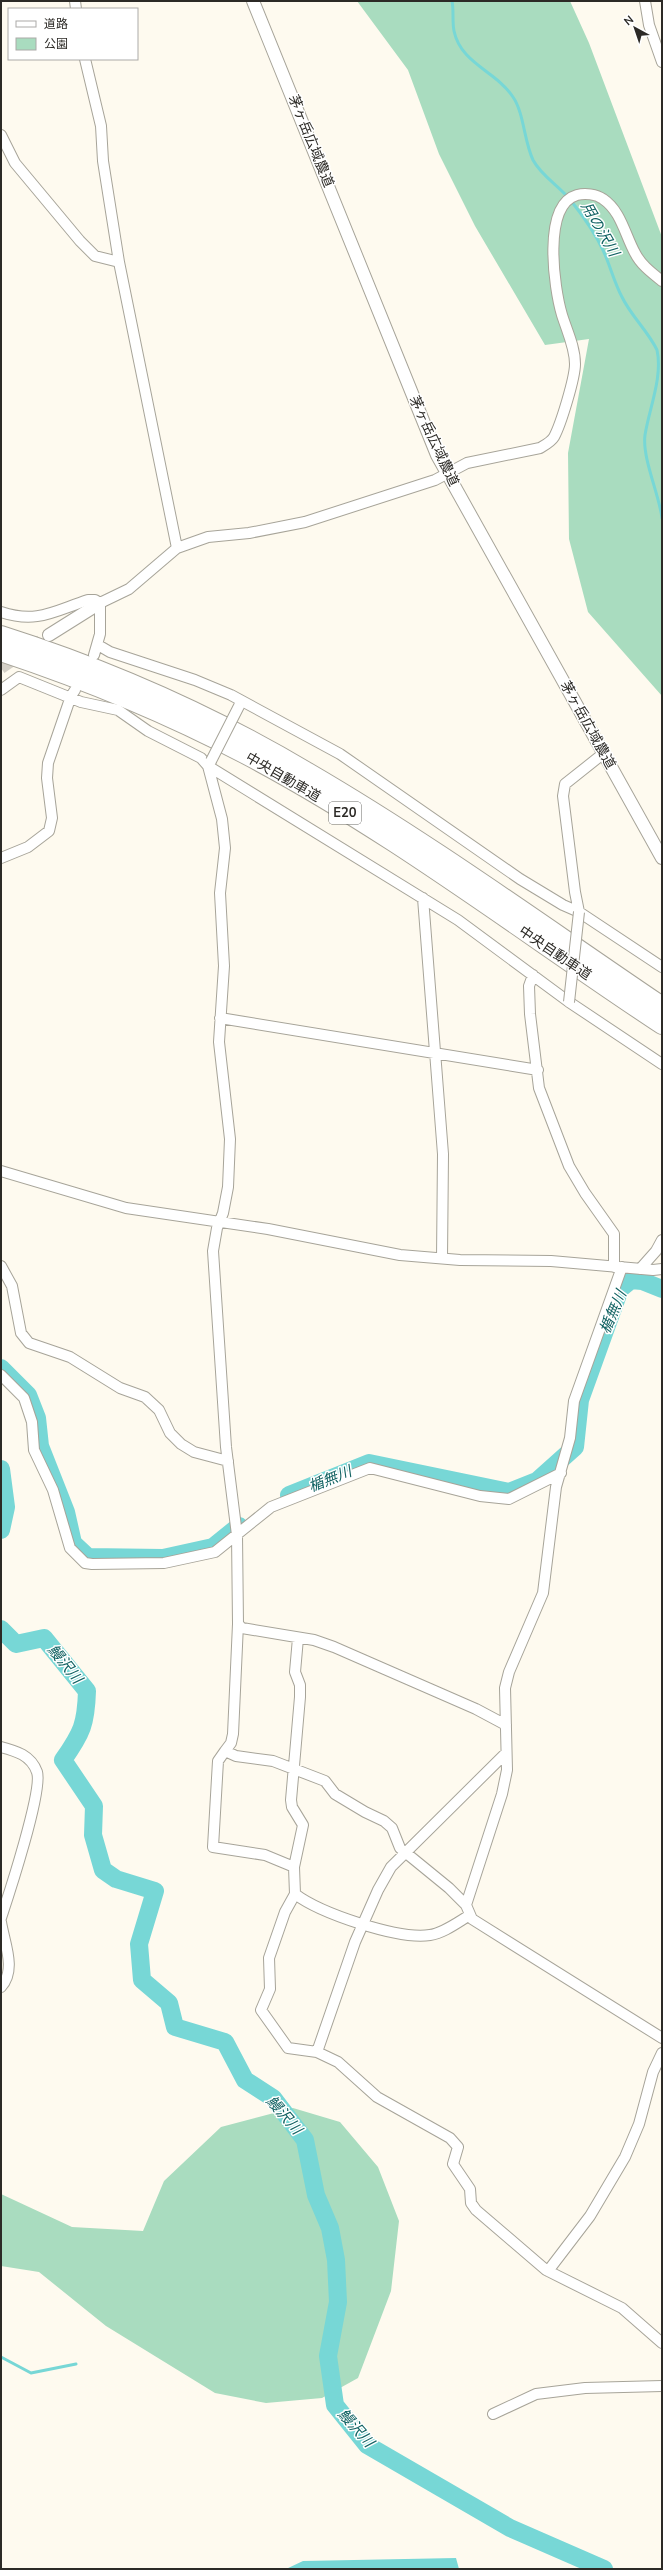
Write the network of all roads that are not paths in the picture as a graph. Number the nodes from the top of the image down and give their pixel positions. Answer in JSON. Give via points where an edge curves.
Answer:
{"nodes":[{"id":1,"x":253,"y":1,"type":"edge"},
{"id":2,"x":645,"y":1,"type":"edge"},
{"id":3,"x":85,"y":60,"type":"edge"},
{"id":4,"x":662,"y":62,"type":"edge"},
{"id":5,"x":1,"y":135,"type":"edge"},
{"id":6,"x":119,"y":262,"type":"junction"},
{"id":7,"x":662,"y":281,"type":"edge"},
{"id":8,"x":447,"y":473,"type":"junction"},
{"id":9,"x":177,"y":548,"type":"junction"},
{"id":10,"x":100,"y":603,"type":"junction"},
{"id":11,"x":1,"y":612,"type":"edge"},
{"id":12,"x":1,"y":635,"type":"edge"},
{"id":13,"x":49,"y":635,"type":"tunnel mouth"},
{"id":14,"x":1,"y":652,"type":"edge"},
{"id":15,"x":1,"y":690,"type":"edge"},
{"id":16,"x":73,"y":693,"type":"junction"},
{"id":17,"x":241,"y":703,"type":"junction"},
{"id":18,"x":604,"y":753,"type":"junction"},
{"id":19,"x":210,"y":764,"type":"junction"},
{"id":20,"x":1,"y":858,"type":"edge"},
{"id":21,"x":662,"y":858,"type":"edge"},
{"id":22,"x":422,"y":898,"type":"junction"},
{"id":23,"x":579,"y":912,"type":"junction"},
{"id":24,"x":662,"y":966,"type":"edge"},
{"id":25,"x":533,"y":975,"type":"junction"},
{"id":26,"x":569,"y":1002,"type":"junction"},
{"id":27,"x":662,"y":1006,"type":"edge"},
{"id":28,"x":220,"y":1018,"type":"junction"},
{"id":29,"x":662,"y":1025,"type":"edge"},
{"id":30,"x":434,"y":1053,"type":"junction"},
{"id":31,"x":662,"y":1064,"type":"edge"},
{"id":32,"x":538,"y":1070,"type":"junction"},
{"id":33,"x":1,"y":1171,"type":"edge"},
{"id":34,"x":219,"y":1222,"type":"junction"},
{"id":35,"x":662,"y":1240,"type":"edge"},
{"id":36,"x":442,"y":1258,"type":"junction"},
{"id":37,"x":1,"y":1266,"type":"edge"},
{"id":38,"x":618,"y":1267,"type":"junction"},
{"id":39,"x":640,"y":1269,"type":"junction"},
{"id":40,"x":662,"y":1269,"type":"edge"},
{"id":41,"x":1,"y":1375,"type":"edge"},
{"id":42,"x":228,"y":1461,"type":"junction"},
{"id":43,"x":562,"y":1469,"type":"junction"},
{"id":44,"x":237,"y":1535,"type":"junction"},
{"id":45,"x":238,"y":1624,"type":"junction"},
{"id":46,"x":298,"y":1638,"type":"junction"},
{"id":47,"x":506,"y":1725,"type":"junction"},
{"id":48,"x":1,"y":1747,"type":"edge"},
{"id":49,"x":225,"y":1751,"type":"junction"},
{"id":50,"x":506,"y":1753,"type":"junction"},
{"id":51,"x":294,"y":1770,"type":"junction"},
{"id":52,"x":406,"y":1852,"type":"junction"},
{"id":53,"x":294,"y":1867,"type":"junction"},
{"id":54,"x":294,"y":1894,"type":"junction"},
{"id":55,"x":466,"y":1905,"type":"junction"},
{"id":56,"x":470,"y":1914,"type":"junction"},
{"id":57,"x":1,"y":1918,"type":"edge"},
{"id":58,"x":1,"y":1922,"type":"edge"},
{"id":59,"x":364,"y":1923,"type":"junction"},
{"id":60,"x":1,"y":1986,"type":"edge"},
{"id":61,"x":662,"y":2038,"type":"edge"},
{"id":62,"x":317,"y":2052,"type":"junction"},
{"id":63,"x":662,"y":2053,"type":"edge"},
{"id":64,"x":548,"y":2271,"type":"junction"},
{"id":65,"x":662,"y":2343,"type":"edge"},
{"id":66,"x":662,"y":2386,"type":"edge"},
{"id":67,"x":493,"y":2414,"type":"dead end"}],
"edges":[{"from":1,"to":8,"type":"street","name":"茅ヶ岳広域農道","via":[[421,416]]},
{"from":2,"to":4,"type":"street","via":[[649,25]]},
{"from":3,"to":6,"type":"street","via":[[101,126],[103,161]]},
{"from":5,"to":6,"type":"street","via":[[15,163],[80,241],[95,256]]},
{"from":6,"to":9,"type":"street"},
{"from":7,"to":8,"type":"street","via":[[635,254],[611,205],[603,198],[577,195],[567,200],[562,206],[554,230],[555,268],[559,302],[575,366],[574,378],[554,437],[540,448],[466,463]]},
{"from":8,"to":9,"type":"street","via":[[401,492],[305,522],[249,533],[208,537]]},
{"from":8,"to":18,"type":"street","name":"茅ヶ岳広域農道"},
{"from":9,"to":10,"type":"street","via":[[129,589]]},
{"from":10,"to":11,"type":"street","via":[[88,600],[37,618],[17,618]]},
{"from":10,"to":13,"type":"street"},
{"from":10,"to":17,"type":"street","via":[[101,622],[96,650],[110,652],[195,680]]},
{"from":12,"to":27,"type":"highway","name":"中央自動車道","number":"E20","via":[[131,683],[200,714],[308,771],[372,810]]},
{"from":14,"to":29,"type":"highway","name":"中央自動車道","number":"E20","via":[[125,696],[219,741],[292,781],[441,875]]},
{"from":15,"to":16,"type":"street","via":[[19,677]]},
{"from":16,"to":19,"type":"street","via":[[81,702],[118,710],[148,731]]},
{"from":16,"to":20,"type":"street","via":[[48,763],[47,778],[52,818],[49,831],[28,847]]},
{"from":17,"to":19,"type":"street","bridge":true},
{"from":17,"to":23,"type":"street","via":[[340,754],[520,879]]},
{"from":18,"to":21,"type":"street","name":"茅ヶ岳広域農道"},
{"from":18,"to":23,"type":"street","via":[[570,779],[564,790]]},
{"from":19,"to":22,"type":"street"},
{"from":19,"to":28,"type":"street","via":[[225,848],[220,893],[224,966]]},
{"from":22,"to":25,"type":"street","via":[[458,920]]},
{"from":22,"to":30,"type":"street"},
{"from":23,"to":24,"type":"street"},
{"from":23,"to":26,"type":"street","bridge":true},
{"from":25,"to":26,"type":"street"},
{"from":25,"to":32,"type":"street","via":[[529,986],[530,1014]]},
{"from":26,"to":31,"type":"street"},
{"from":28,"to":30,"type":"street"},
{"from":28,"to":34,"type":"street","via":[[219,1042],[230,1146],[228,1187]]},
{"from":30,"to":32,"type":"street"},
{"from":30,"to":36,"type":"street","via":[[444,1154]]},
{"from":32,"to":38,"type":"street","via":[[539,1088],[570,1166],[585,1193],[614,1234]]},
{"from":33,"to":34,"type":"street","via":[[126,1208]]},
{"from":34,"to":36,"type":"street","via":[[400,1254]]},
{"from":34,"to":42,"type":"street","via":[[214,1251]]},
{"from":35,"to":39,"type":"street"},
{"from":36,"to":38,"type":"street","via":[[551,1261]]},
{"from":37,"to":42,"type":"street","via":[[12,1286],[21,1333],[29,1343],[70,1357],[120,1388],[145,1397],[159,1410],[170,1433],[181,1444],[194,1452]]},
{"from":38,"to":39,"type":"street"},
{"from":38,"to":43,"type":"street","via":[[574,1401],[570,1438]]},
{"from":39,"to":40,"type":"street"},
{"from":41,"to":44,"type":"street","via":[[24,1398],[32,1422],[34,1450],[53,1490],[70,1548],[85,1562],[164,1564],[215,1552]]},
{"from":42,"to":44,"type":"street"},
{"from":43,"to":44,"type":"street","via":[[509,1499],[480,1496],[410,1476],[370,1468],[271,1507]]},
{"from":43,"to":47,"type":"street","via":[[556,1487],[543,1593],[509,1672],[505,1688]]},
{"from":44,"to":45,"type":"street"},
{"from":45,"to":46,"type":"street","via":[[242,1628]]},
{"from":45,"to":49,"type":"street","via":[[233,1734]]},
{"from":46,"to":47,"type":"street","via":[[334,1647],[476,1709]]},
{"from":46,"to":51,"type":"street","via":[[295,1672],[300,1685],[300,1697]]},
{"from":47,"to":50,"type":"street"},
{"from":48,"to":57,"type":"street","via":[[21,1753],[30,1760],[38,1780],[20,1859]]},
{"from":49,"to":51,"type":"street","via":[[236,1756],[273,1761]]},
{"from":49,"to":53,"type":"street","via":[[218,1761],[213,1847],[265,1855]]},
{"from":50,"to":52,"type":"street"},
{"from":50,"to":55,"type":"street","via":[[507,1770],[502,1794]]},
{"from":51,"to":52,"type":"street","via":[[325,1781],[335,1794],[384,1821],[392,1828],[400,1848]]},
{"from":51,"to":53,"type":"street","via":[[292,1807],[303,1825]]},
{"from":52,"to":55,"type":"street"},
{"from":52,"to":59,"type":"street","via":[[391,1867]]},
{"from":53,"to":54,"type":"street"},
{"from":54,"to":59,"type":"street","via":[[322,1910]]},
{"from":54,"to":62,"type":"street","via":[[269,1958],[270,1989],[261,2010],[288,2048]]},
{"from":55,"to":56,"type":"street"},
{"from":56,"to":59,"type":"street","via":[[431,1935],[402,1935]]},
{"from":56,"to":61,"type":"street","via":[[472,1919]]},
{"from":58,"to":60,"type":"street","via":[[10,1968],[8,1978]]},
{"from":59,"to":62,"type":"street"},
{"from":62,"to":64,"type":"street","via":[[338,2062],[376,2097],[450,2138],[458,2147],[453,2164],[470,2189],[476,2210]]},
{"from":63,"to":64,"type":"street","via":[[653,2072],[639,2124],[625,2157],[590,2216]]},
{"from":64,"to":65,"type":"street","via":[[622,2308]]},
{"from":66,"to":67,"type":"street","via":[[599,2387],[536,2394]]}]}
